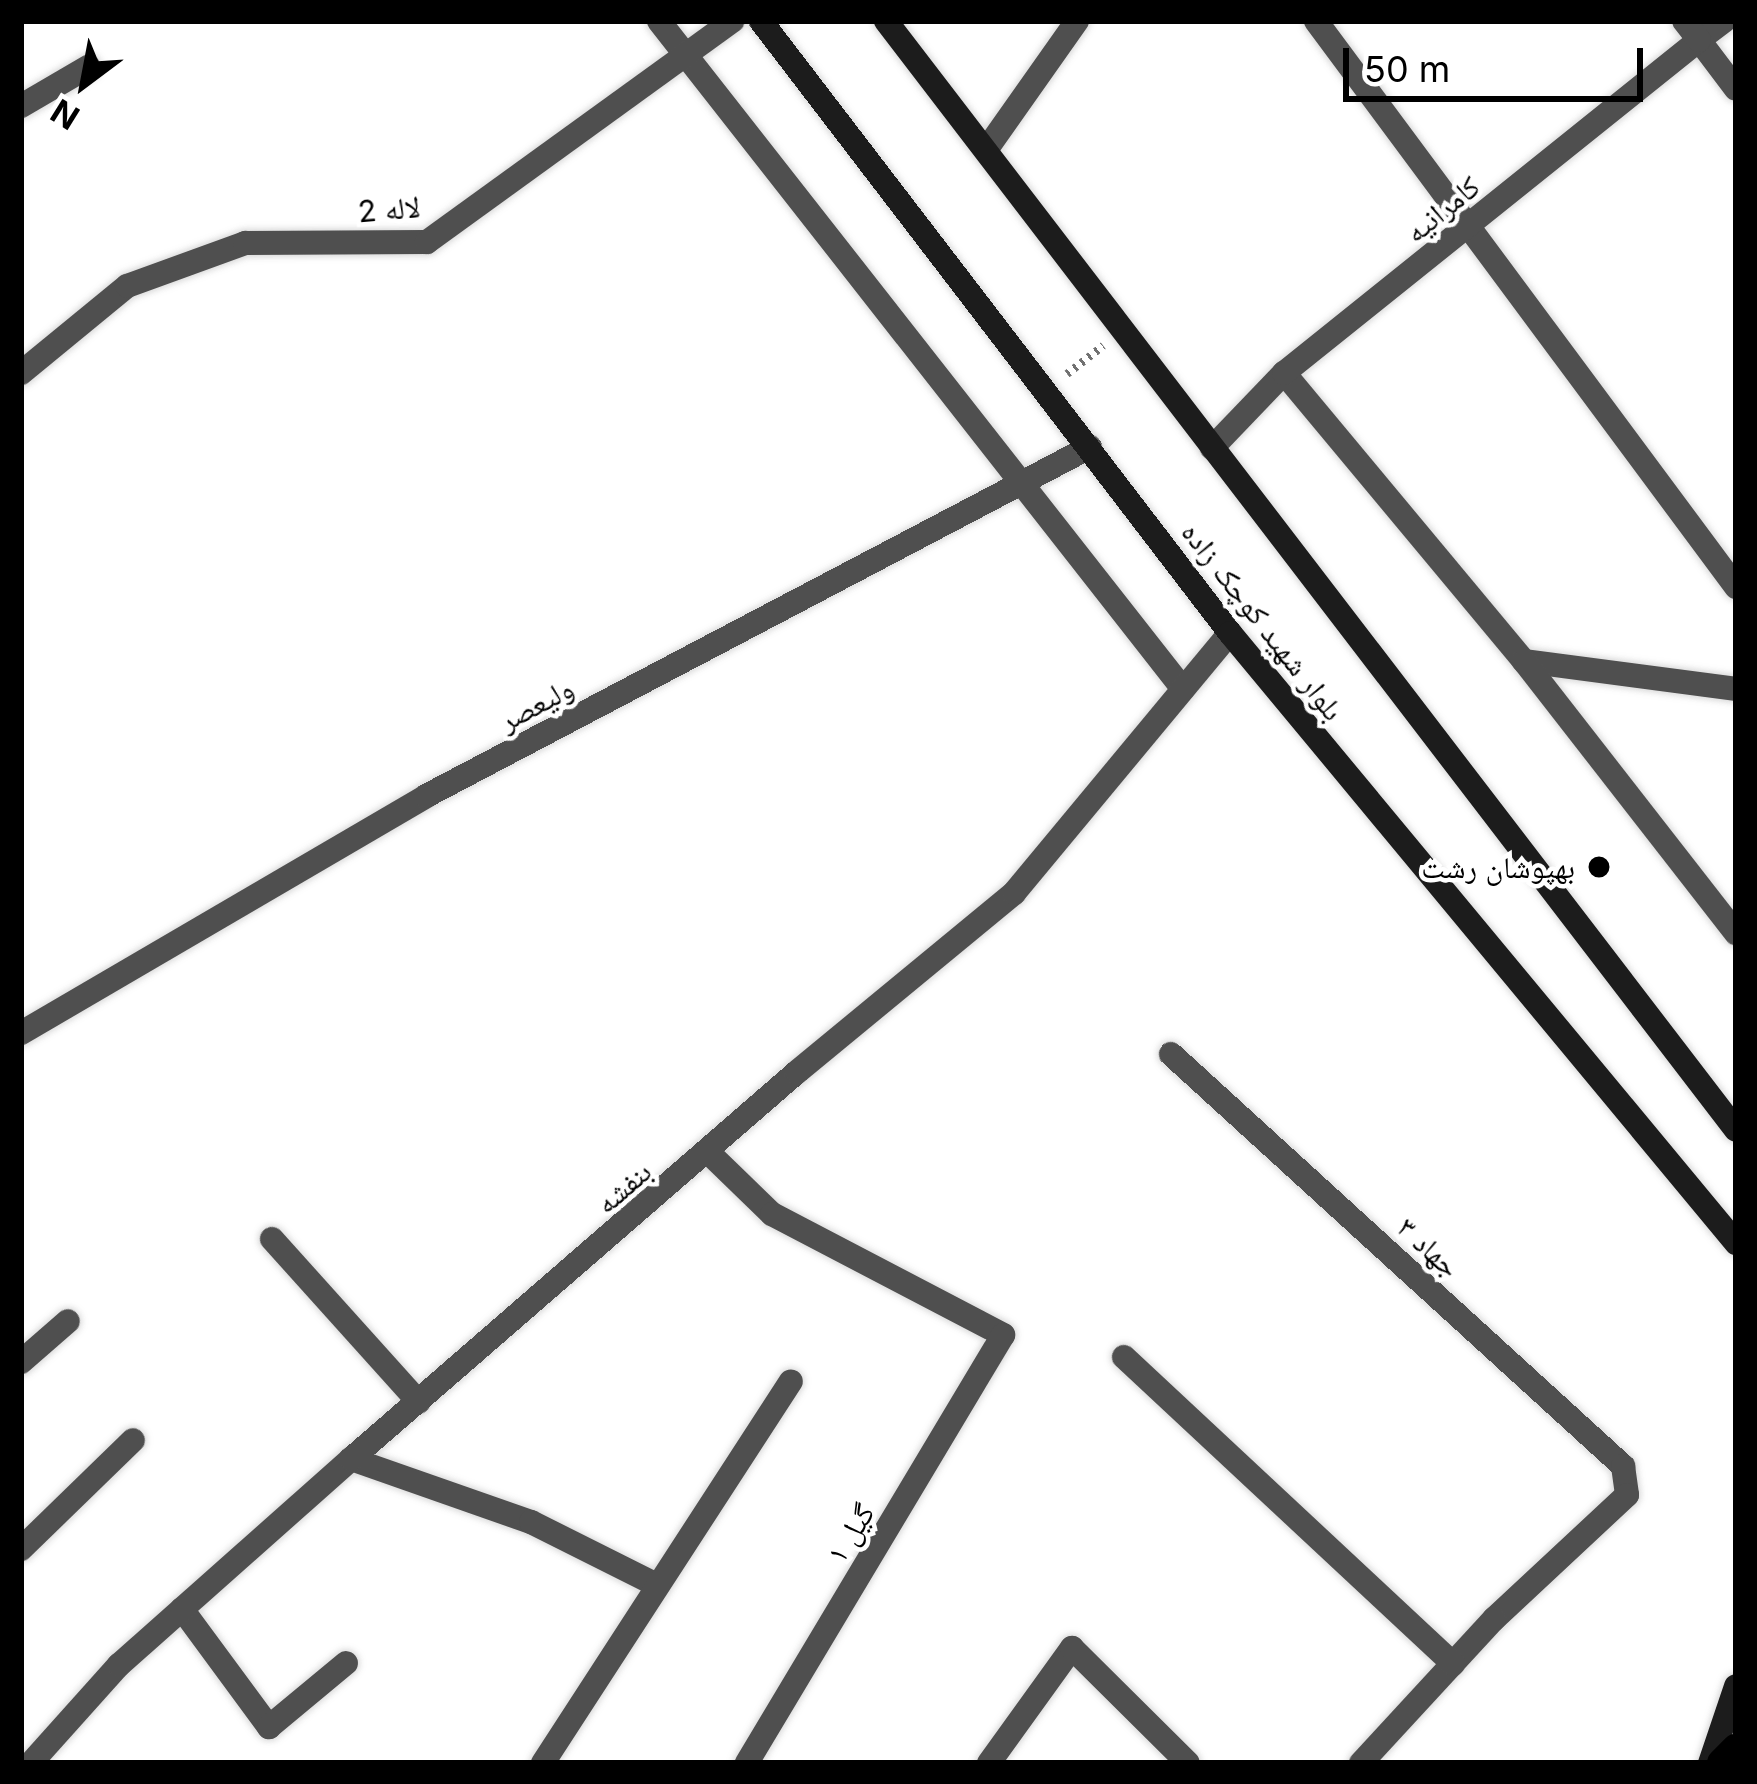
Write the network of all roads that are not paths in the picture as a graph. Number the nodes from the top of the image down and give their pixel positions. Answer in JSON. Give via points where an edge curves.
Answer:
{"nodes":[{"id":1,"x":658,"y":21,"type":"edge"},
{"id":2,"x":732,"y":21,"type":"edge"},
{"id":3,"x":761,"y":21,"type":"edge"},
{"id":4,"x":886,"y":21,"type":"edge"},
{"id":5,"x":1077,"y":21,"type":"edge"},
{"id":6,"x":1316,"y":21,"type":"edge"},
{"id":7,"x":1724,"y":21,"type":"edge"},
{"id":8,"x":1691,"y":30,"type":"edge"},
{"id":9,"x":685,"y":55,"type":"junction"},
{"id":10,"x":88,"y":67,"type":"dead end"},
{"id":11,"x":1736,"y":89,"type":"edge"},
{"id":12,"x":21,"y":106,"type":"edge"},
{"id":13,"x":986,"y":150,"type":"junction"},
{"id":14,"x":1468,"y":228,"type":"junction"},
{"id":15,"x":21,"y":373,"type":"edge"},
{"id":16,"x":1284,"y":373,"type":"junction"},
{"id":17,"x":1090,"y":447,"type":"junction"},
{"id":18,"x":1212,"y":448,"type":"junction"},
{"id":19,"x":1024,"y":482,"type":"junction"},
{"id":20,"x":1736,"y":587,"type":"edge"},
{"id":21,"x":1230,"y":633,"type":"junction"},
{"id":22,"x":1524,"y":661,"type":"junction"},
{"id":23,"x":1184,"y":689,"type":"junction"},
{"id":24,"x":1736,"y":689,"type":"edge"},
{"id":25,"x":1736,"y":933,"type":"edge"},
{"id":26,"x":21,"y":1033,"type":"edge"},
{"id":27,"x":1171,"y":1054,"type":"dead end"},
{"id":28,"x":1736,"y":1130,"type":"edge"},
{"id":29,"x":707,"y":1152,"type":"junction"},
{"id":30,"x":1731,"y":1237,"type":"edge"},
{"id":31,"x":272,"y":1238,"type":"dead end"},
{"id":32,"x":1736,"y":1260,"type":"edge"},
{"id":33,"x":68,"y":1322,"type":"dead end"},
{"id":34,"x":1124,"y":1357,"type":"dead end"},
{"id":35,"x":21,"y":1362,"type":"edge"},
{"id":36,"x":791,"y":1382,"type":"dead end"},
{"id":37,"x":419,"y":1402,"type":"junction"},
{"id":38,"x":133,"y":1440,"type":"dead end"},
{"id":39,"x":351,"y":1459,"type":"junction"},
{"id":40,"x":21,"y":1549,"type":"edge"},
{"id":41,"x":655,"y":1584,"type":"junction"},
{"id":42,"x":182,"y":1609,"type":"junction"},
{"id":43,"x":346,"y":1664,"type":"dead end"},
{"id":44,"x":1453,"y":1664,"type":"junction"},
{"id":45,"x":1736,"y":1686,"type":"edge"},
{"id":46,"x":1736,"y":1749,"type":"edge"},
{"id":47,"x":31,"y":1763,"type":"edge"},
{"id":48,"x":543,"y":1763,"type":"edge"},
{"id":49,"x":747,"y":1763,"type":"edge"},
{"id":50,"x":989,"y":1763,"type":"edge"},
{"id":51,"x":1188,"y":1763,"type":"edge"},
{"id":52,"x":1361,"y":1763,"type":"edge"},
{"id":53,"x":1710,"y":1763,"type":"edge"},
{"id":54,"x":1722,"y":1763,"type":"edge"}],
"edges":[{"from":1,"to":9,"type":"street"},
{"from":2,"to":9,"type":"street","name":"لاله 2"},
{"from":3,"to":17,"type":"main road","name":"بلوار شهید کوچک زاده"},
{"from":4,"to":13,"type":"main road"},
{"from":5,"to":13,"type":"street"},
{"from":6,"to":14,"type":"street"},
{"from":7,"to":8,"type":"street","name":"کامرانیه"},
{"from":8,"to":11,"type":"street"},
{"from":8,"to":14,"type":"street","name":"کامرانیه"},
{"from":9,"to":15,"type":"street","name":"لاله 2","via":[[427,242],[245,243],[128,286]]},
{"from":9,"to":19,"type":"street"},
{"from":10,"to":12,"type":"street"},
{"from":13,"to":18,"type":"main road"},
{"from":14,"to":16,"type":"street","name":"کامرانیه"},
{"from":14,"to":20,"type":"street"},
{"from":16,"to":18,"type":"street","name":"کامرانیه"},
{"from":16,"to":22,"type":"street"},
{"from":17,"to":19,"type":"street","name":"ولیعصر"},
{"from":17,"to":21,"type":"main road","name":"بلوار شهید کوچک زاده"},
{"from":18,"to":28,"type":"main road"},
{"from":19,"to":23,"type":"street"},
{"from":19,"to":26,"type":"street","name":"ولیعصر","via":[[426,796]]},
{"from":21,"to":23,"type":"street","name":"بنفشه"},
{"from":21,"to":30,"type":"main road","name":"بلوار شهید کوچک زاده"},
{"from":22,"to":24,"type":"street"},
{"from":22,"to":25,"type":"street"},
{"from":23,"to":29,"type":"street","name":"بنفشه","via":[[1014,893]]},
{"from":27,"to":44,"type":"street","name":"جهاد ۳","via":[[1623,1466],[1628,1495]]},
{"from":29,"to":37,"type":"street","name":"بنفشه"},
{"from":29,"to":49,"type":"street","name":"گیل ۱","via":[[772,1214],[1003,1335]]},
{"from":30,"to":32,"type":"main road"},
{"from":31,"to":37,"type":"street"},
{"from":33,"to":35,"type":"street"},
{"from":34,"to":44,"type":"street"},
{"from":36,"to":41,"type":"street"},
{"from":37,"to":39,"type":"street","name":"بنفشه"},
{"from":38,"to":40,"type":"street"},
{"from":39,"to":41,"type":"street","via":[[531,1522]]},
{"from":39,"to":42,"type":"street","name":"بنفشه"},
{"from":41,"to":48,"type":"street"},
{"from":42,"to":43,"type":"street","via":[[269,1727]]},
{"from":42,"to":47,"type":"street","name":"بنفشه"},
{"from":44,"to":52,"type":"street"},
{"from":45,"to":53,"type":"main road"},
{"from":46,"to":54,"type":"main road"},
{"from":50,"to":51,"type":"street","via":[[1072,1648]]}]}
